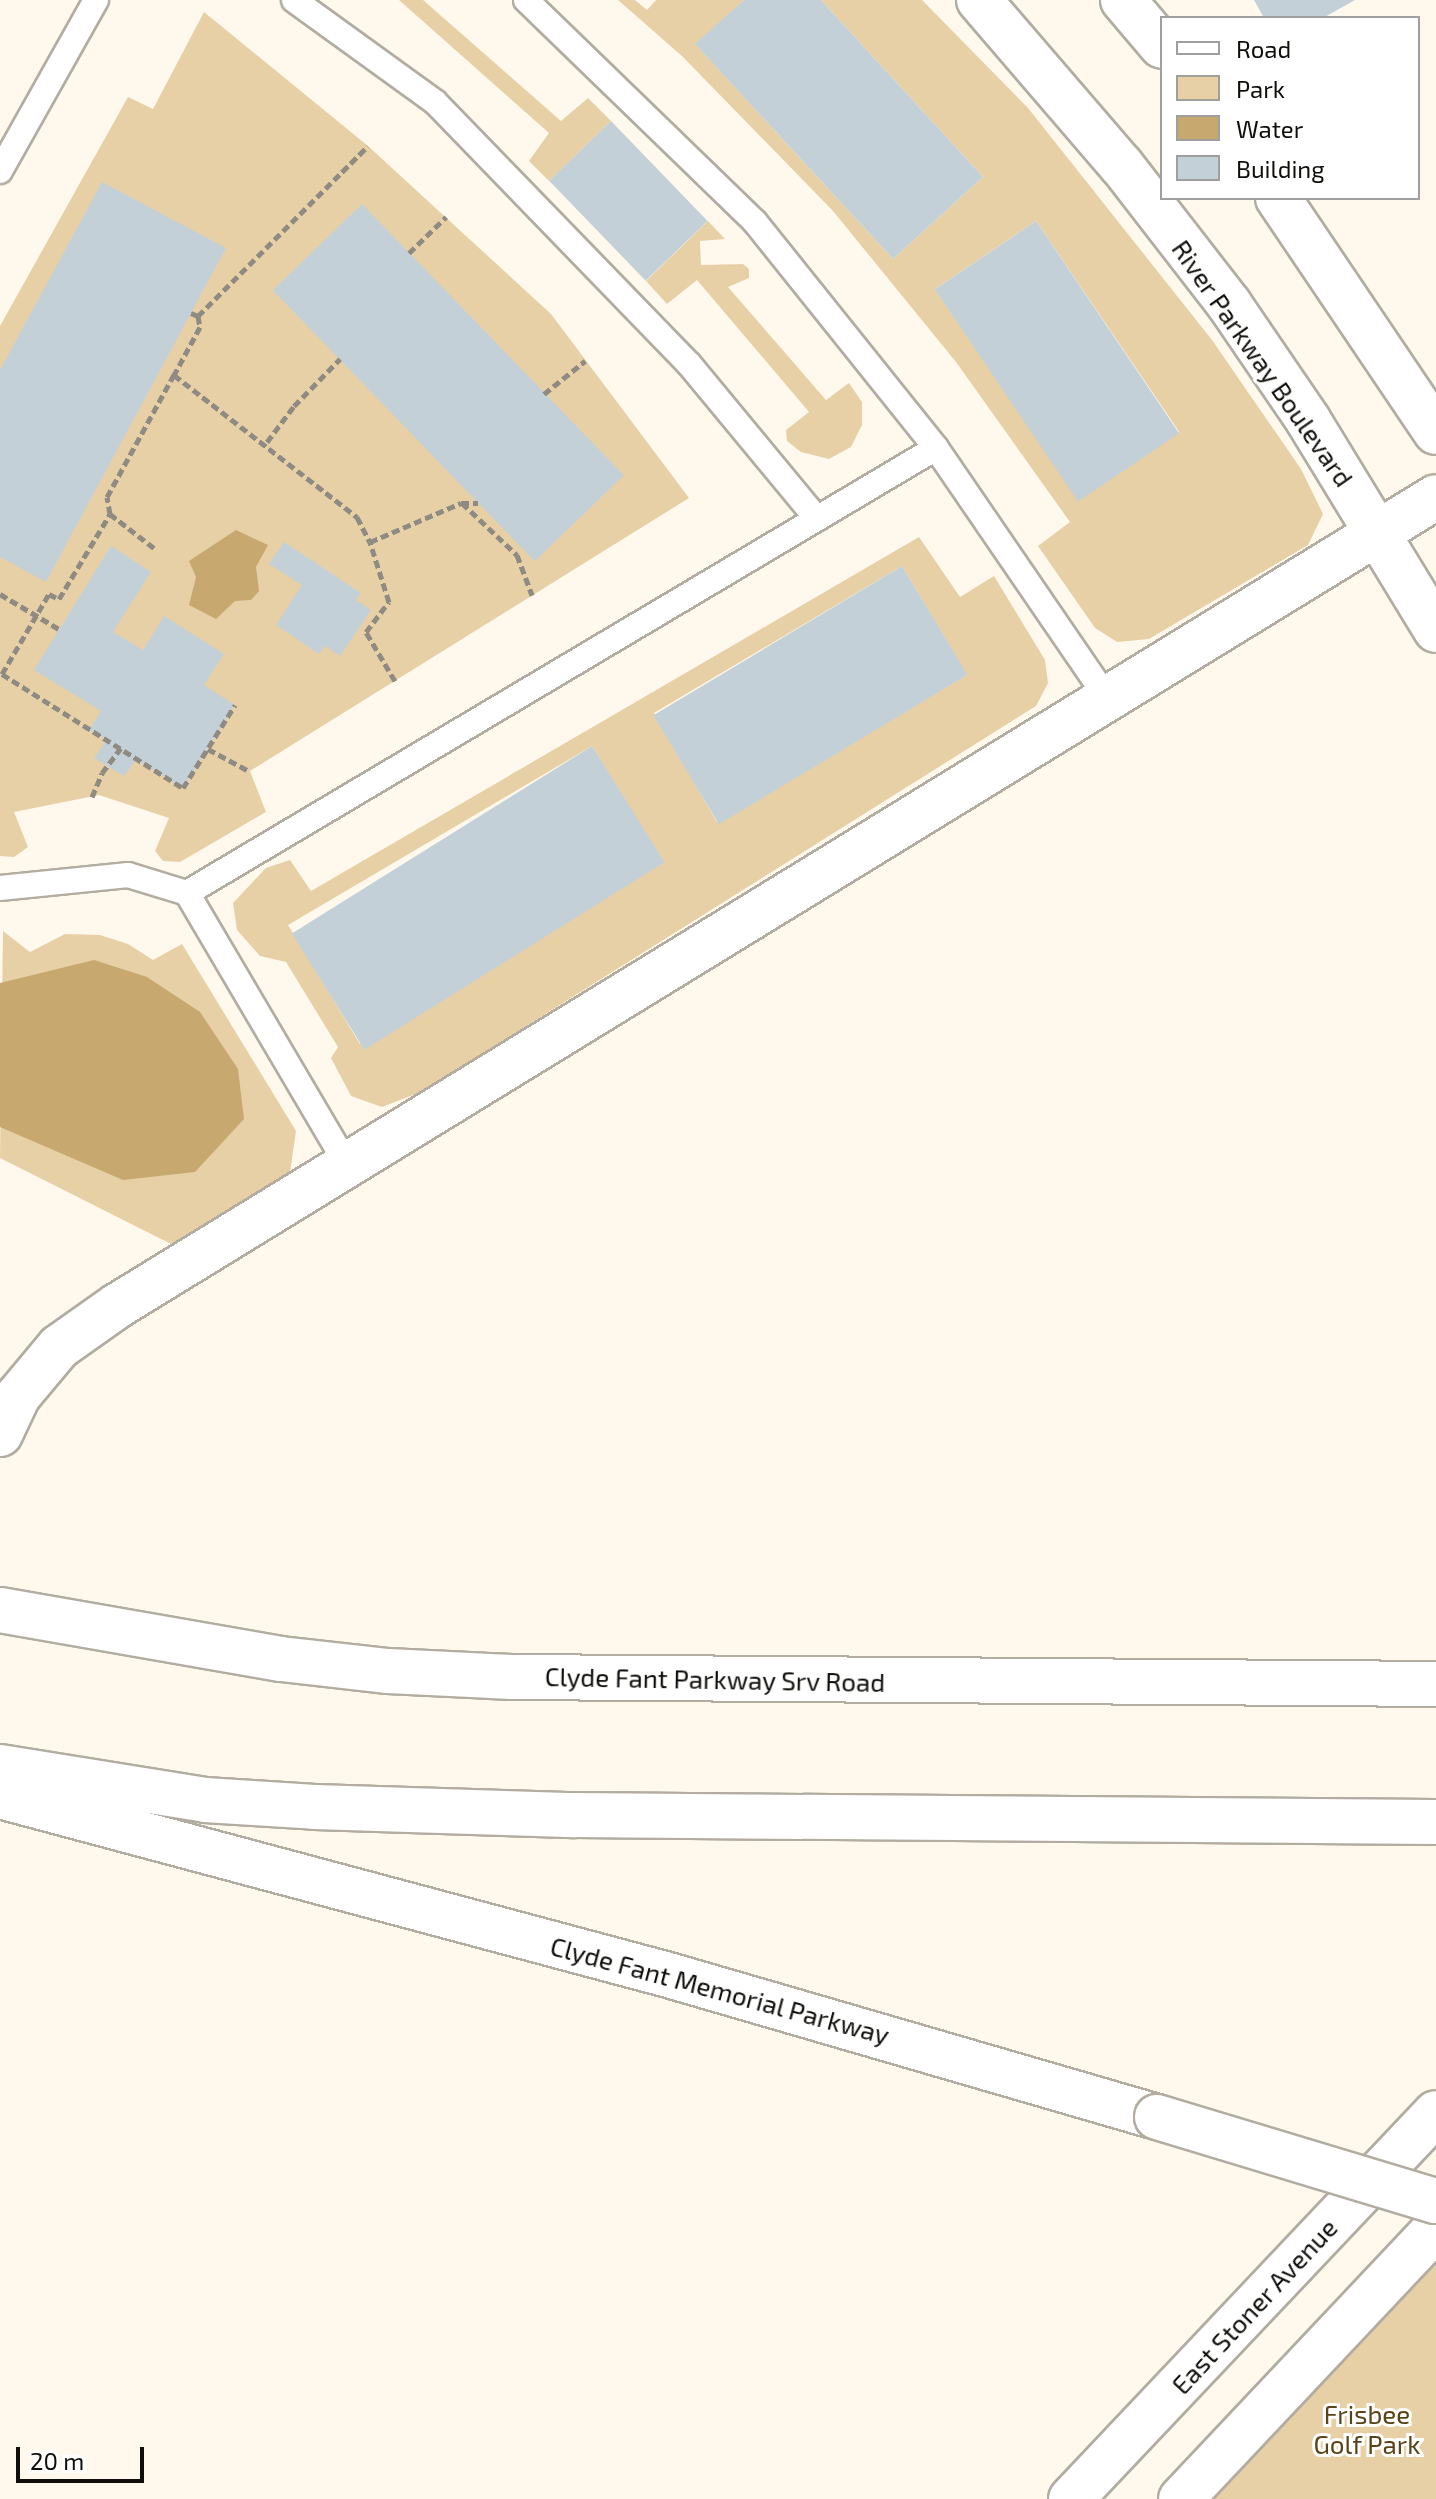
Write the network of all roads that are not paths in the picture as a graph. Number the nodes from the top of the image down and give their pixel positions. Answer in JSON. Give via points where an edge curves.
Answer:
{"nodes":[{"id":1,"x":96,"y":0,"type":"edge"},
{"id":2,"x":294,"y":0,"type":"edge"},
{"id":3,"x":526,"y":0,"type":"edge"},
{"id":4,"x":979,"y":0,"type":"edge"},
{"id":5,"x":1123,"y":0,"type":"edge"},
{"id":6,"x":1160,"y":44,"type":"edge"},
{"id":7,"x":0,"y":171,"type":"edge"},
{"id":8,"x":1279,"y":200,"type":"edge"},
{"id":9,"x":1436,"y":432,"type":"edge"},
{"id":10,"x":936,"y":448,"type":"junction"},
{"id":11,"x":1436,"y":497,"type":"edge"},
{"id":12,"x":817,"y":519,"type":"junction"},
{"id":13,"x":1377,"y":532,"type":"junction"},
{"id":14,"x":1436,"y":630,"type":"edge"},
{"id":15,"x":1107,"y":698,"type":"junction"},
{"id":16,"x":0,"y":888,"type":"edge"},
{"id":17,"x":187,"y":893,"type":"junction"},
{"id":18,"x":347,"y":1165,"type":"junction"},
{"id":19,"x":0,"y":1434,"type":"edge"},
{"id":20,"x":0,"y":1610,"type":"edge"},
{"id":21,"x":1436,"y":1684,"type":"edge"},
{"id":22,"x":0,"y":1767,"type":"edge"},
{"id":23,"x":0,"y":1796,"type":"edge"},
{"id":24,"x":1436,"y":1822,"type":"edge"},
{"id":25,"x":1436,"y":2113,"type":"edge"},
{"id":26,"x":1436,"y":2201,"type":"edge"},
{"id":27,"x":1436,"y":2228,"type":"edge"},
{"id":28,"x":1071,"y":2499,"type":"edge"},
{"id":29,"x":1181,"y":2499,"type":"edge"}],
"edges":[{"from":1,"to":7,"type":"lane"},
{"from":2,"to":12,"type":"lane","via":[[435,102],[689,364]]},
{"from":3,"to":10,"type":"lane","via":[[755,222]]},
{"from":4,"to":13,"type":"street","name":"River Parkway Boulevard","via":[[1122,166],[1229,304]]},
{"from":5,"to":6,"type":"street"},
{"from":8,"to":9,"type":"street"},
{"from":10,"to":12,"type":"lane"},
{"from":10,"to":15,"type":"lane"},
{"from":11,"to":13,"type":"street"},
{"from":12,"to":17,"type":"lane"},
{"from":13,"to":14,"type":"street","name":"River Parkway Boulevard"},
{"from":13,"to":15,"type":"street"},
{"from":15,"to":18,"type":"street"},
{"from":16,"to":17,"type":"lane","via":[[128,875]]},
{"from":17,"to":18,"type":"lane"},
{"from":18,"to":19,"type":"street","via":[[59,1347],[18,1396]]},
{"from":20,"to":21,"type":"street","name":"Clyde Fant Parkway Srv Road","via":[[281,1659],[419,1673]]},
{"from":22,"to":24,"type":"street","via":[[205,1800],[330,1808]]},
{"from":23,"to":26,"type":"street","name":"Clyde Fant Memorial Parkway","bridge":true,"via":[[695,1982]]},
{"from":25,"to":28,"type":"street","name":"East Stoner Avenue"},
{"from":27,"to":29,"type":"street"}]}
